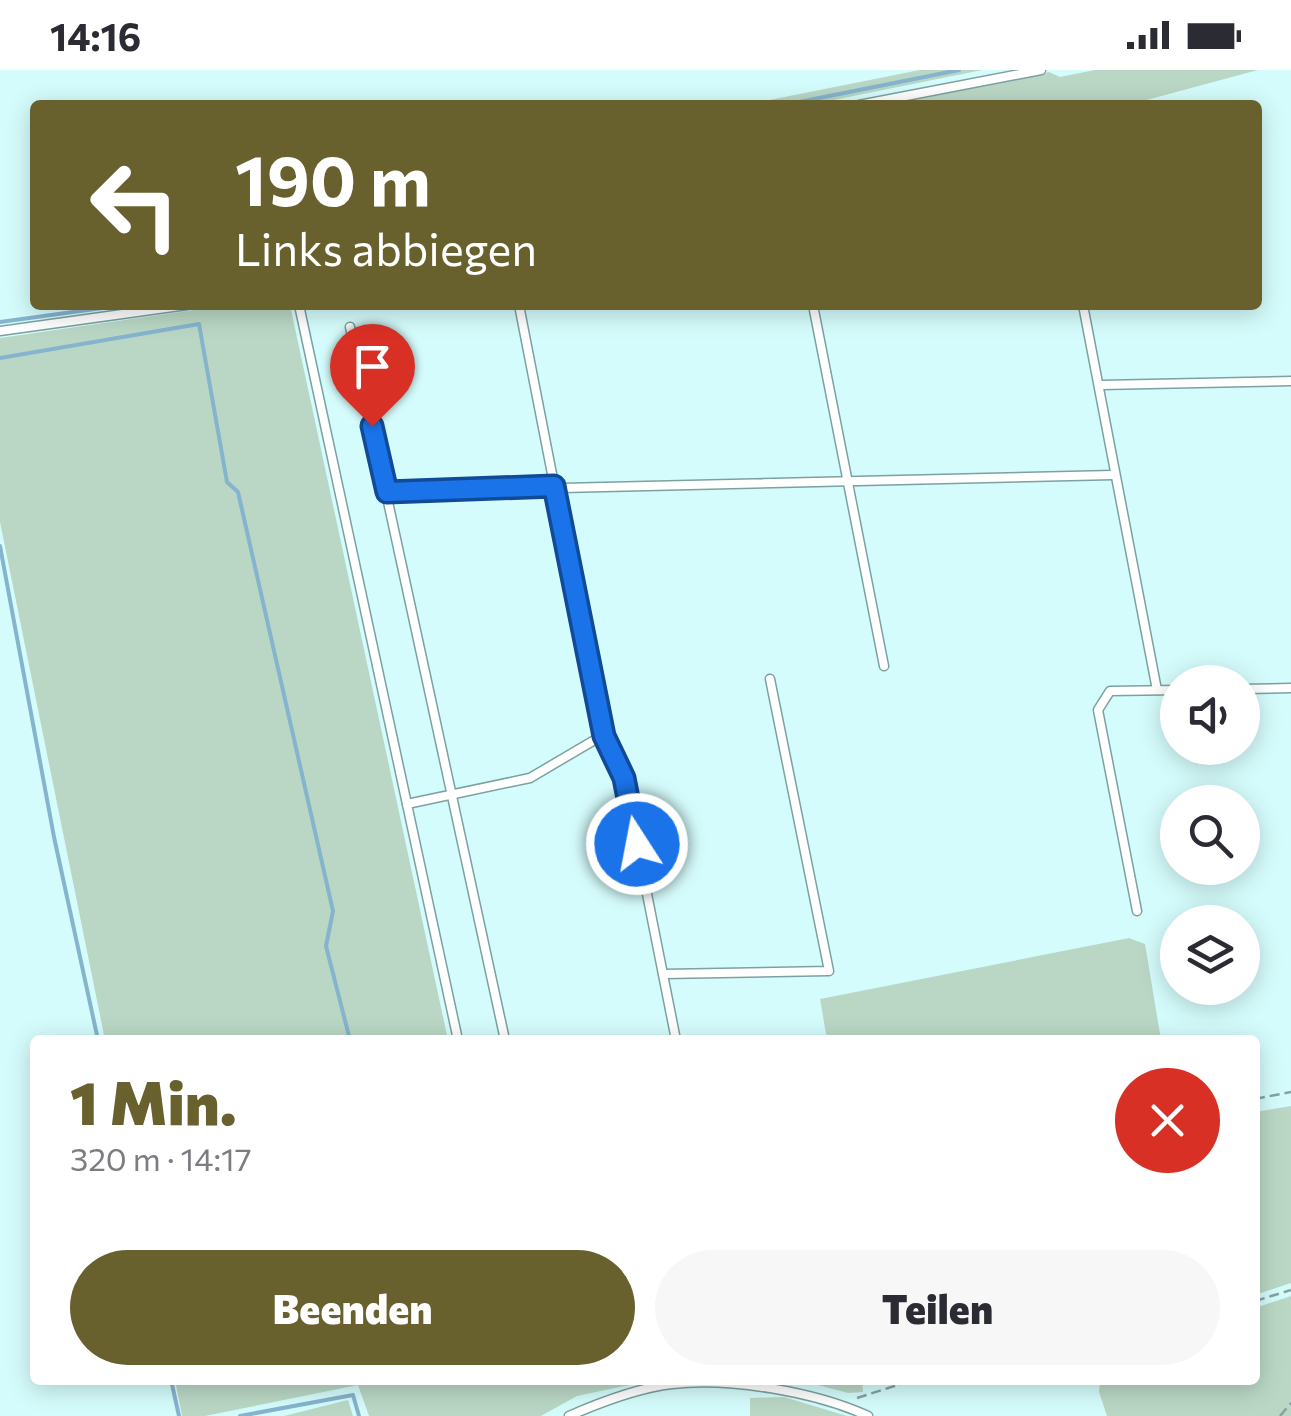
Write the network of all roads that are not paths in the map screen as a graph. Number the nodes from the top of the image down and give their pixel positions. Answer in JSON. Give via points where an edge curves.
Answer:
{"nodes":[{"id":1,"x":1041,"y":70,"type":"edge"},
{"id":2,"x":885,"y":100,"type":"edge"},
{"id":3,"x":151,"y":310,"type":"edge"},
{"id":4,"x":300,"y":310,"type":"edge"},
{"id":5,"x":519,"y":310,"type":"edge"},
{"id":6,"x":814,"y":310,"type":"edge"},
{"id":7,"x":1084,"y":310,"type":"edge"},
{"id":8,"x":350,"y":328,"type":"dead end"},
{"id":9,"x":0,"y":331,"type":"edge"},
{"id":10,"x":1291,"y":381,"type":"edge"},
{"id":11,"x":1101,"y":385,"type":"junction"},
{"id":12,"x":1114,"y":474,"type":"junction"},
{"id":13,"x":847,"y":480,"type":"junction"},
{"id":14,"x":554,"y":486,"type":"junction"},
{"id":15,"x":387,"y":492,"type":"junction"},
{"id":16,"x":884,"y":666,"type":"dead end"},
{"id":17,"x":770,"y":679,"type":"dead end"},
{"id":18,"x":1291,"y":688,"type":"edge"},
{"id":19,"x":1260,"y":689,"type":"edge"},
{"id":20,"x":1157,"y":690,"type":"joint"},
{"id":21,"x":604,"y":736,"type":"junction"},
{"id":22,"x":452,"y":794,"type":"junction"},
{"id":23,"x":407,"y":804,"type":"junction"},
{"id":24,"x":1137,"y":911,"type":"dead end"},
{"id":25,"x":663,"y":974,"type":"junction"},
{"id":26,"x":457,"y":1035,"type":"edge"},
{"id":27,"x":504,"y":1035,"type":"edge"},
{"id":28,"x":675,"y":1035,"type":"edge"},
{"id":29,"x":667,"y":1385,"type":"edge"},
{"id":30,"x":729,"y":1385,"type":"edge"},
{"id":31,"x":569,"y":1416,"type":"edge"},
{"id":32,"x":868,"y":1416,"type":"edge"}],
"edges":[{"from":1,"to":2,"type":"lane"},
{"from":3,"to":9,"type":"lane"},
{"from":4,"to":23,"type":"lane"},
{"from":5,"to":14,"type":"lane"},
{"from":6,"to":13,"type":"lane"},
{"from":7,"to":11,"type":"lane"},
{"from":8,"to":15,"type":"lane"},
{"from":10,"to":11,"type":"lane"},
{"from":11,"to":12,"type":"lane"},
{"from":12,"to":13,"type":"lane"},
{"from":12,"to":20,"type":"lane"},
{"from":13,"to":14,"type":"lane"},
{"from":13,"to":16,"type":"lane"},
{"from":14,"to":15,"type":"lane"},
{"from":14,"to":21,"type":"lane"},
{"from":15,"to":22,"type":"lane"},
{"from":17,"to":25,"type":"lane","via":[[829,972]]},
{"from":18,"to":19,"type":"lane"},
{"from":20,"to":24,"type":"lane","via":[[1110,691],[1098,710]]},
{"from":21,"to":22,"type":"lane","via":[[530,778]]},
{"from":21,"to":25,"type":"lane","via":[[624,778]]},
{"from":22,"to":23,"type":"lane"},
{"from":22,"to":27,"type":"lane"},
{"from":23,"to":26,"type":"lane"},
{"from":25,"to":28,"type":"lane"},
{"from":29,"to":31,"type":"lane"},
{"from":30,"to":32,"type":"lane","via":[[803,1395]]}]}
